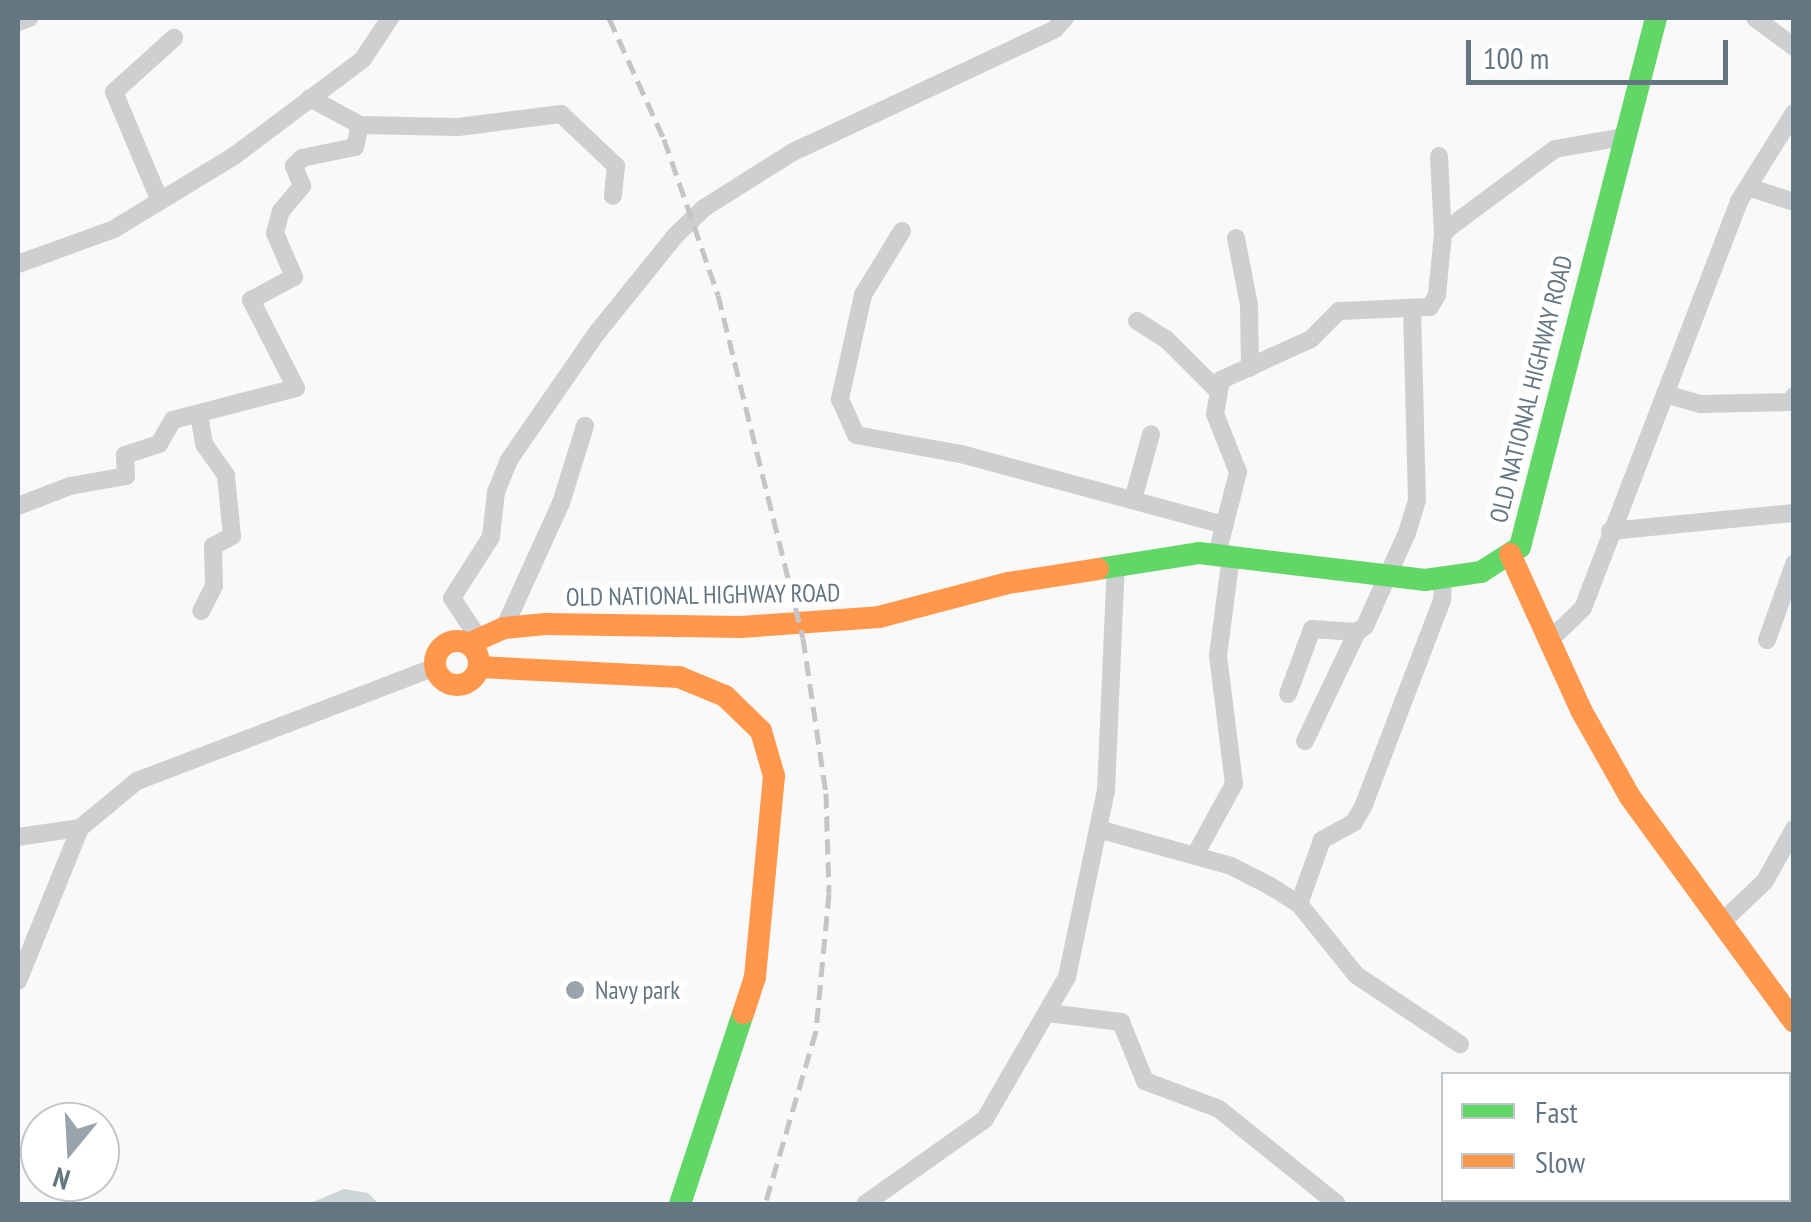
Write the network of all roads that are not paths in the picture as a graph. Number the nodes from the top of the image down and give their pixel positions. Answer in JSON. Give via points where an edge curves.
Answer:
{"nodes":[{"id":1,"x":29,"y":18,"type":"edge"},
{"id":2,"x":390,"y":18,"type":"edge"},
{"id":3,"x":1066,"y":18,"type":"edge"},
{"id":4,"x":1656,"y":18,"type":"edge"},
{"id":5,"x":1756,"y":18,"type":"edge"},
{"id":6,"x":18,"y":22,"type":"edge"},
{"id":7,"x":174,"y":38,"type":"dead end"},
{"id":8,"x":1794,"y":47,"type":"edge"},
{"id":9,"x":310,"y":98,"type":"junction"},
{"id":10,"x":1794,"y":112,"type":"edge"},
{"id":11,"x":360,"y":125,"type":"junction"},
{"id":12,"x":1624,"y":137,"type":"junction"},
{"id":13,"x":1439,"y":156,"type":"dead end"},
{"id":14,"x":1748,"y":187,"type":"junction"},
{"id":15,"x":614,"y":196,"type":"dead end"},
{"id":16,"x":160,"y":201,"type":"junction"},
{"id":17,"x":1794,"y":202,"type":"edge"},
{"id":18,"x":902,"y":230,"type":"dead end"},
{"id":19,"x":1443,"y":234,"type":"junction"},
{"id":20,"x":1236,"y":238,"type":"dead end"},
{"id":21,"x":18,"y":264,"type":"edge"},
{"id":22,"x":1412,"y":308,"type":"junction"},
{"id":23,"x":1137,"y":321,"type":"dead end"},
{"id":24,"x":1250,"y":368,"type":"junction"},
{"id":25,"x":1218,"y":391,"type":"junction"},
{"id":26,"x":1665,"y":394,"type":"junction"},
{"id":27,"x":1794,"y":396,"type":"edge"},
{"id":28,"x":198,"y":415,"type":"junction"},
{"id":29,"x":584,"y":426,"type":"dead end"},
{"id":30,"x":1151,"y":434,"type":"dead end"},
{"id":31,"x":1132,"y":500,"type":"junction"},
{"id":32,"x":18,"y":506,"type":"edge"},
{"id":33,"x":1794,"y":513,"type":"edge"},
{"id":34,"x":1225,"y":525,"type":"junction"},
{"id":35,"x":1610,"y":531,"type":"junction"},
{"id":36,"x":1510,"y":554,"type":"junction"},
{"id":37,"x":1224,"y":555,"type":"junction"},
{"id":38,"x":1794,"y":564,"type":"edge"},
{"id":39,"x":1116,"y":566,"type":"junction"},
{"id":40,"x":1388,"y":574,"type":"junction"},
{"id":41,"x":1443,"y":578,"type":"junction"},
{"id":42,"x":200,"y":610,"type":"dead end"},
{"id":43,"x":504,"y":628,"type":"junction"},
{"id":44,"x":1357,"y":632,"type":"junction"},
{"id":45,"x":472,"y":640,"type":"junction"},
{"id":46,"x":1550,"y":640,"type":"junction"},
{"id":47,"x":1767,"y":640,"type":"dead end"},
{"id":48,"x":435,"y":667,"type":"junction"},
{"id":49,"x":478,"y":667,"type":"junction"},
{"id":50,"x":1288,"y":694,"type":"dead end"},
{"id":51,"x":1305,"y":741,"type":"dead end"},
{"id":52,"x":80,"y":828,"type":"junction"},
{"id":53,"x":1098,"y":829,"type":"junction"},
{"id":54,"x":1794,"y":829,"type":"edge"},
{"id":55,"x":18,"y":837,"type":"edge"},
{"id":56,"x":1195,"y":855,"type":"junction"},
{"id":57,"x":1300,"y":904,"type":"junction"},
{"id":58,"x":1720,"y":924,"type":"junction"},
{"id":59,"x":18,"y":981,"type":"edge"},
{"id":60,"x":1048,"y":1014,"type":"junction"},
{"id":61,"x":1794,"y":1022,"type":"edge"},
{"id":62,"x":1460,"y":1044,"type":"dead end"},
{"id":63,"x":680,"y":1204,"type":"edge"},
{"id":64,"x":865,"y":1204,"type":"edge"},
{"id":65,"x":1337,"y":1204,"type":"edge"}],
"edges":[{"from":1,"to":6,"type":"street"},
{"from":2,"to":9,"type":"street","via":[[363,59]]},
{"from":3,"to":45,"type":"street","via":[[793,152],[704,208],[676,235],[596,334],[509,460],[496,492],[491,537],[452,598]]},
{"from":4,"to":12,"type":"main road","name":"OLD NATIONAL HIGHWAY ROAD"},
{"from":5,"to":8,"type":"street"},
{"from":7,"to":16,"type":"street","via":[[114,92]]},
{"from":9,"to":11,"type":"street"},
{"from":9,"to":16,"type":"street"},
{"from":10,"to":14,"type":"street"},
{"from":11,"to":15,"type":"street","via":[[458,127],[561,114],[616,166]]},
{"from":11,"to":28,"type":"street","via":[[355,147],[302,158],[294,166],[302,186],[281,211],[275,233],[294,276],[252,300],[296,388]]},
{"from":12,"to":19,"type":"street","via":[[1555,149]]},
{"from":12,"to":36,"type":"main road","name":"OLD NATIONAL HIGHWAY ROAD","via":[[1534,503],[1520,548]]},
{"from":13,"to":19,"type":"street"},
{"from":14,"to":17,"type":"street"},
{"from":14,"to":26,"type":"street"},
{"from":16,"to":21,"type":"street","via":[[114,228]]},
{"from":18,"to":31,"type":"street","via":[[863,295],[840,399],[856,436],[960,454]]},
{"from":19,"to":22,"type":"street","via":[[1437,296],[1430,307]]},
{"from":20,"to":24,"type":"street","via":[[1249,304]]},
{"from":22,"to":24,"type":"street","via":[[1339,311],[1311,339]]},
{"from":22,"to":40,"type":"street","via":[[1417,500]]},
{"from":23,"to":25,"type":"street","via":[[1166,339]]},
{"from":24,"to":25,"type":"street","via":[[1221,380]]},
{"from":25,"to":34,"type":"street","via":[[1215,414],[1238,472]]},
{"from":26,"to":27,"type":"street","via":[[1702,404],[1790,402]]},
{"from":26,"to":35,"type":"street"},
{"from":28,"to":32,"type":"street","via":[[173,420],[159,444],[124,455],[126,476],[70,486]]},
{"from":28,"to":42,"type":"street","via":[[204,444],[226,476],[232,536],[213,546],[214,586]]},
{"from":29,"to":43,"type":"street","via":[[561,503]]},
{"from":30,"to":31,"type":"street"},
{"from":31,"to":34,"type":"street"},
{"from":33,"to":35,"type":"street"},
{"from":34,"to":37,"type":"street"},
{"from":35,"to":46,"type":"street","via":[[1576,621]]},
{"from":36,"to":41,"type":"main road","name":"OLD NATIONAL HIGHWAY ROAD","via":[[1481,572]]},
{"from":36,"to":46,"type":"main road"},
{"from":37,"to":39,"type":"main road","name":"OLD NATIONAL HIGHWAY ROAD"},
{"from":37,"to":40,"type":"main road","name":"OLD NATIONAL HIGHWAY ROAD"},
{"from":37,"to":56,"type":"street","via":[[1218,656],[1234,784]]},
{"from":38,"to":47,"type":"street"},
{"from":39,"to":43,"type":"main road","name":"OLD NATIONAL HIGHWAY ROAD","via":[[1008,583],[861,619]]},
{"from":39,"to":53,"type":"street","via":[[1106,791]]},
{"from":40,"to":41,"type":"main road","name":"OLD NATIONAL HIGHWAY ROAD"},
{"from":40,"to":44,"type":"street"},
{"from":41,"to":57,"type":"street","via":[[1442,600],[1363,807],[1354,822],[1322,840]]},
{"from":43,"to":45,"type":"main road","name":"OLD NATIONAL HIGHWAY ROAD"},
{"from":44,"to":50,"type":"street","via":[[1312,628]]},
{"from":44,"to":51,"type":"street"},
{"from":45,"to":48,"type":"main road","via":[[447,644]]},
{"from":45,"to":49,"type":"main road"},
{"from":46,"to":58,"type":"main road","via":[[1630,798]]},
{"from":48,"to":49,"type":"main road","via":[[445,682],[462,685]]},
{"from":48,"to":52,"type":"street","via":[[137,781]]},
{"from":49,"to":63,"type":"main road","via":[[680,677],[725,696],[762,730],[774,776],[755,977]]},
{"from":52,"to":55,"type":"street"},
{"from":52,"to":59,"type":"street"},
{"from":53,"to":56,"type":"street"},
{"from":53,"to":60,"type":"street","via":[[1067,976]]},
{"from":54,"to":58,"type":"street","via":[[1766,880]]},
{"from":56,"to":57,"type":"street","via":[[1231,866]]},
{"from":57,"to":62,"type":"street","via":[[1356,975]]},
{"from":58,"to":61,"type":"main road"},
{"from":60,"to":64,"type":"street","via":[[985,1119]]},
{"from":60,"to":65,"type":"street","via":[[1121,1022],[1145,1082],[1220,1109]]}]}
